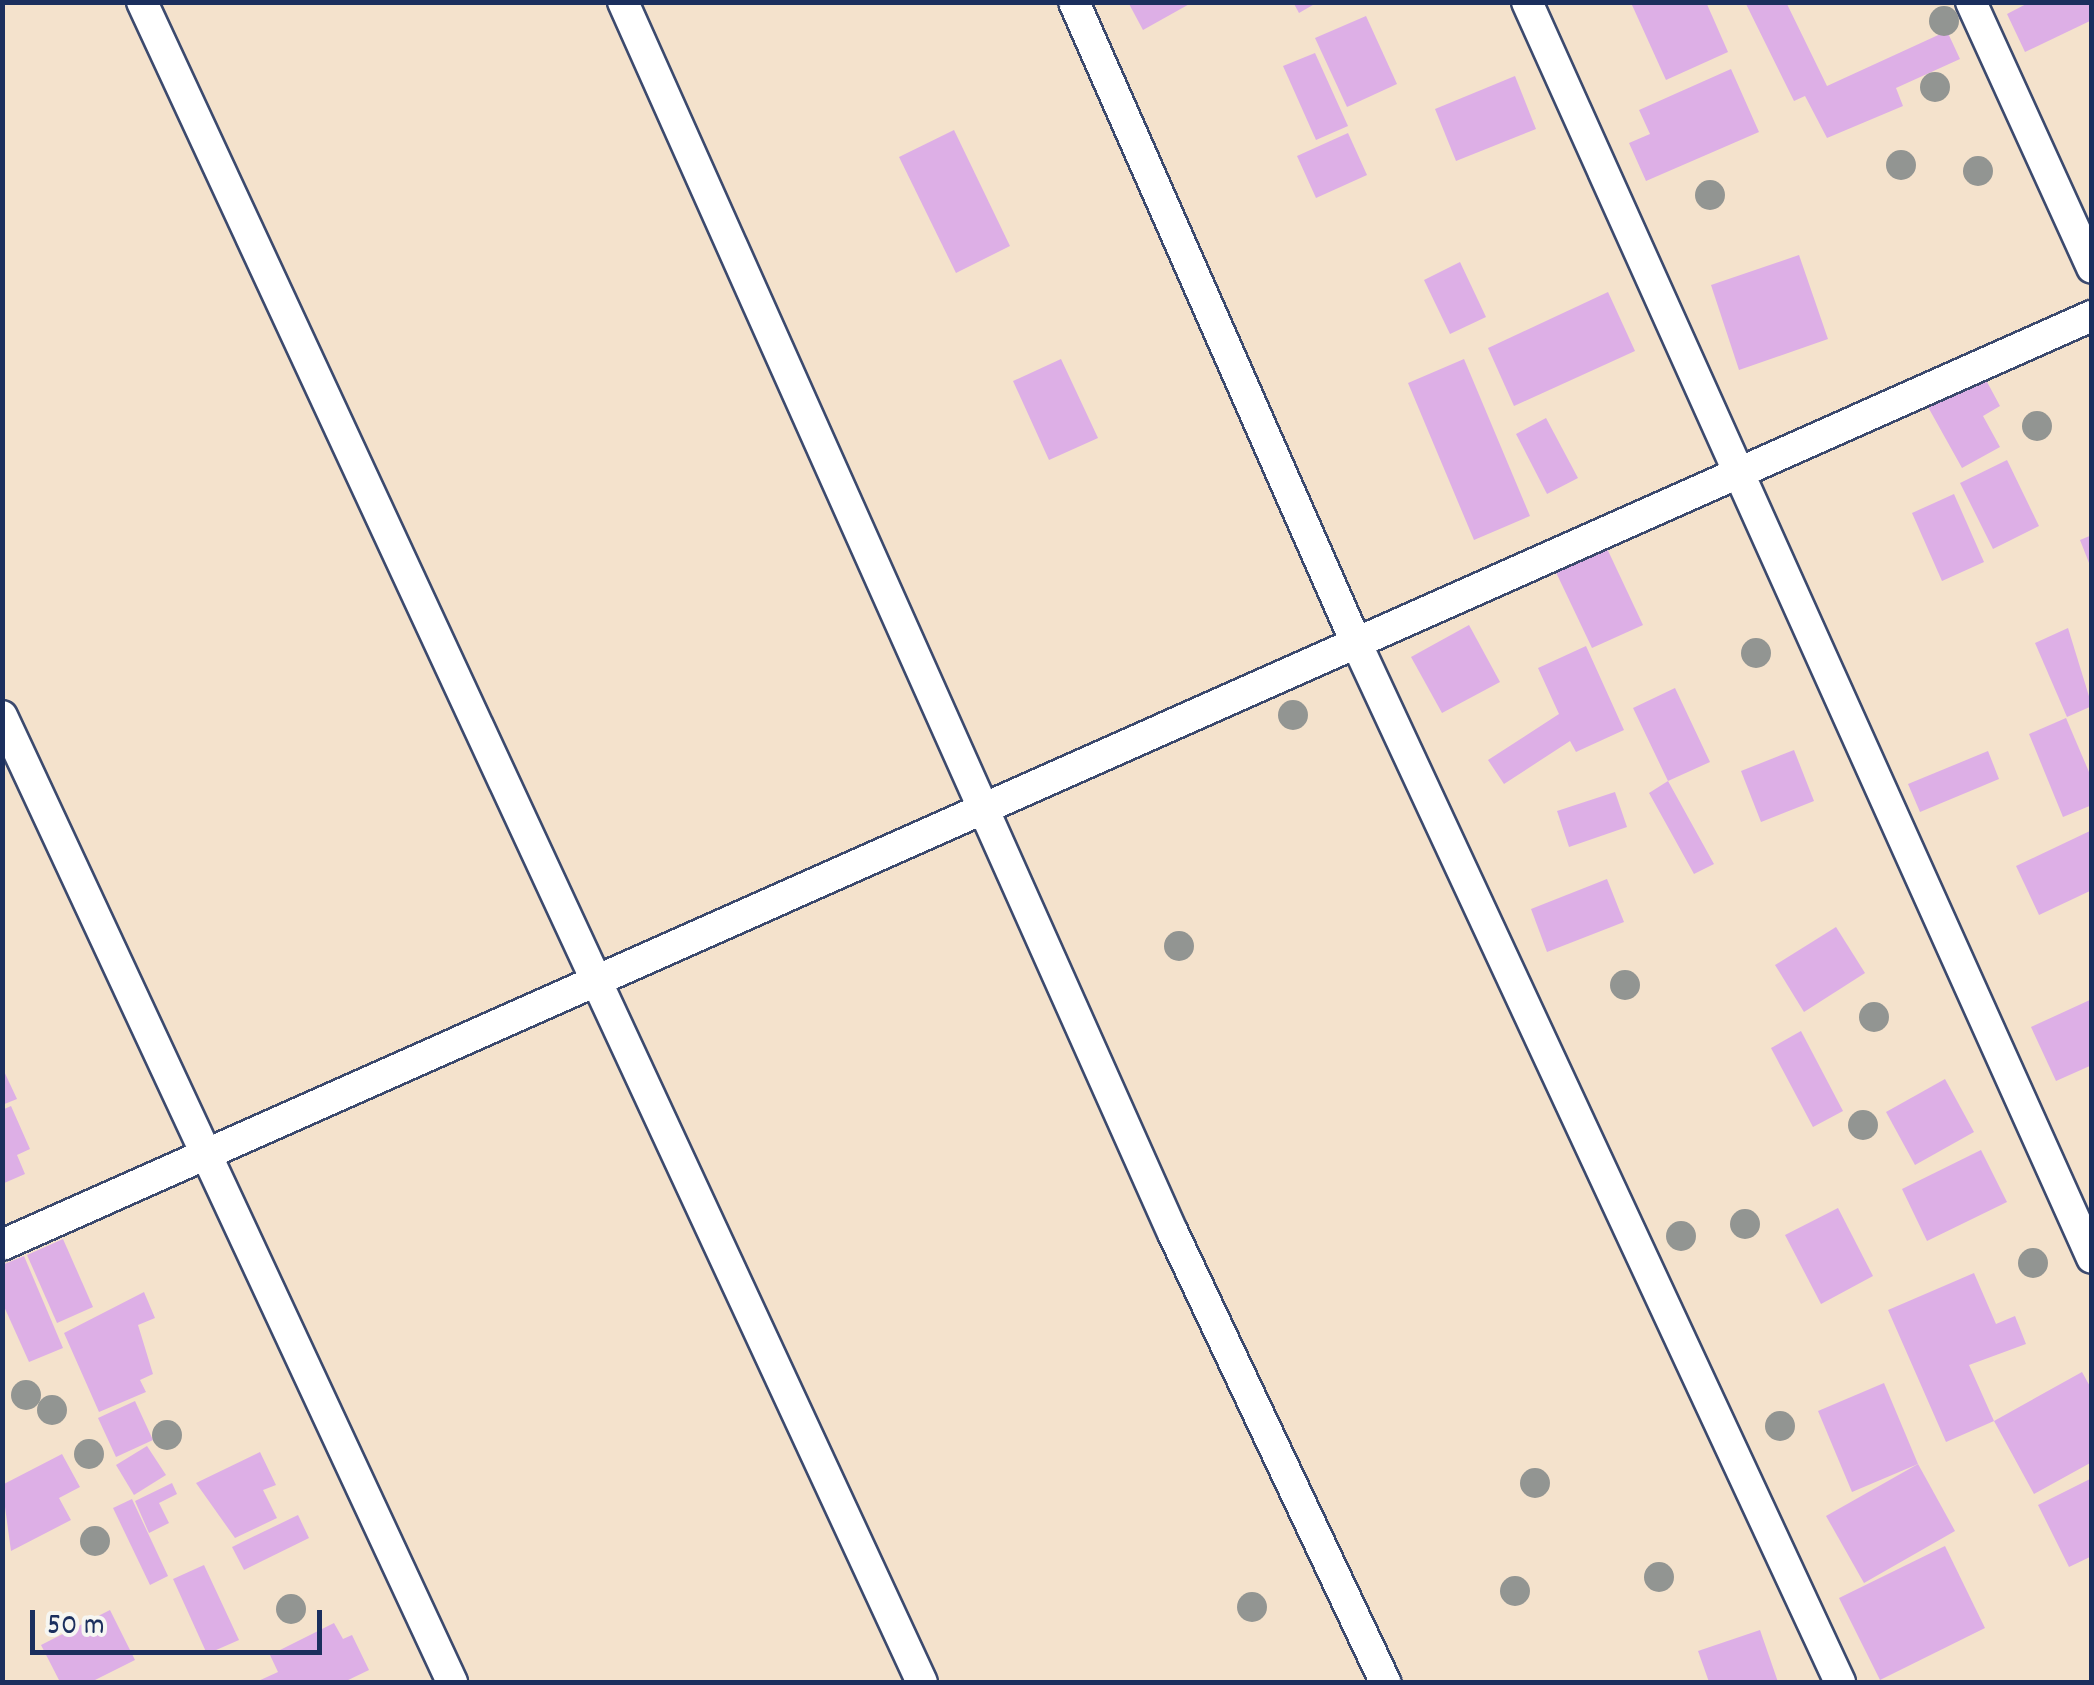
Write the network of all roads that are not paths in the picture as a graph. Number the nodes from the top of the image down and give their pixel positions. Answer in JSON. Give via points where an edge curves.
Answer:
{"nodes":[{"id":1,"x":142,"y":2,"type":"edge"},
{"id":2,"x":623,"y":2,"type":"edge"},
{"id":3,"x":1074,"y":2,"type":"edge"},
{"id":4,"x":1527,"y":2,"type":"edge"},
{"id":5,"x":1971,"y":2,"type":"edge"},
{"id":6,"x":2092,"y":268,"type":"edge"},
{"id":7,"x":2092,"y":316,"type":"edge"},
{"id":8,"x":1743,"y":476,"type":"junction"},
{"id":9,"x":1354,"y":638,"type":"junction"},
{"id":10,"x":2,"y":716,"type":"edge"},
{"id":11,"x":988,"y":808,"type":"junction"},
{"id":12,"x":595,"y":985,"type":"junction"},
{"id":13,"x":205,"y":1154,"type":"junction"},
{"id":14,"x":2,"y":1245,"type":"edge"},
{"id":15,"x":2092,"y":1258,"type":"edge"},
{"id":16,"x":452,"y":1682,"type":"edge"},
{"id":17,"x":922,"y":1682,"type":"edge"},
{"id":18,"x":1385,"y":1682,"type":"edge"},
{"id":19,"x":1840,"y":1682,"type":"edge"}],
"edges":[{"from":1,"to":12,"type":"street"},
{"from":2,"to":11,"type":"street"},
{"from":3,"to":9,"type":"street"},
{"from":4,"to":8,"type":"street"},
{"from":5,"to":6,"type":"street"},
{"from":7,"to":8,"type":"street"},
{"from":8,"to":9,"type":"street"},
{"from":8,"to":15,"type":"street"},
{"from":9,"to":11,"type":"street"},
{"from":9,"to":19,"type":"street"},
{"from":10,"to":13,"type":"street"},
{"from":11,"to":12,"type":"street"},
{"from":11,"to":18,"type":"street","via":[[1173,1233]]},
{"from":12,"to":13,"type":"street"},
{"from":12,"to":17,"type":"street"},
{"from":13,"to":14,"type":"street"},
{"from":13,"to":16,"type":"street"}]}
